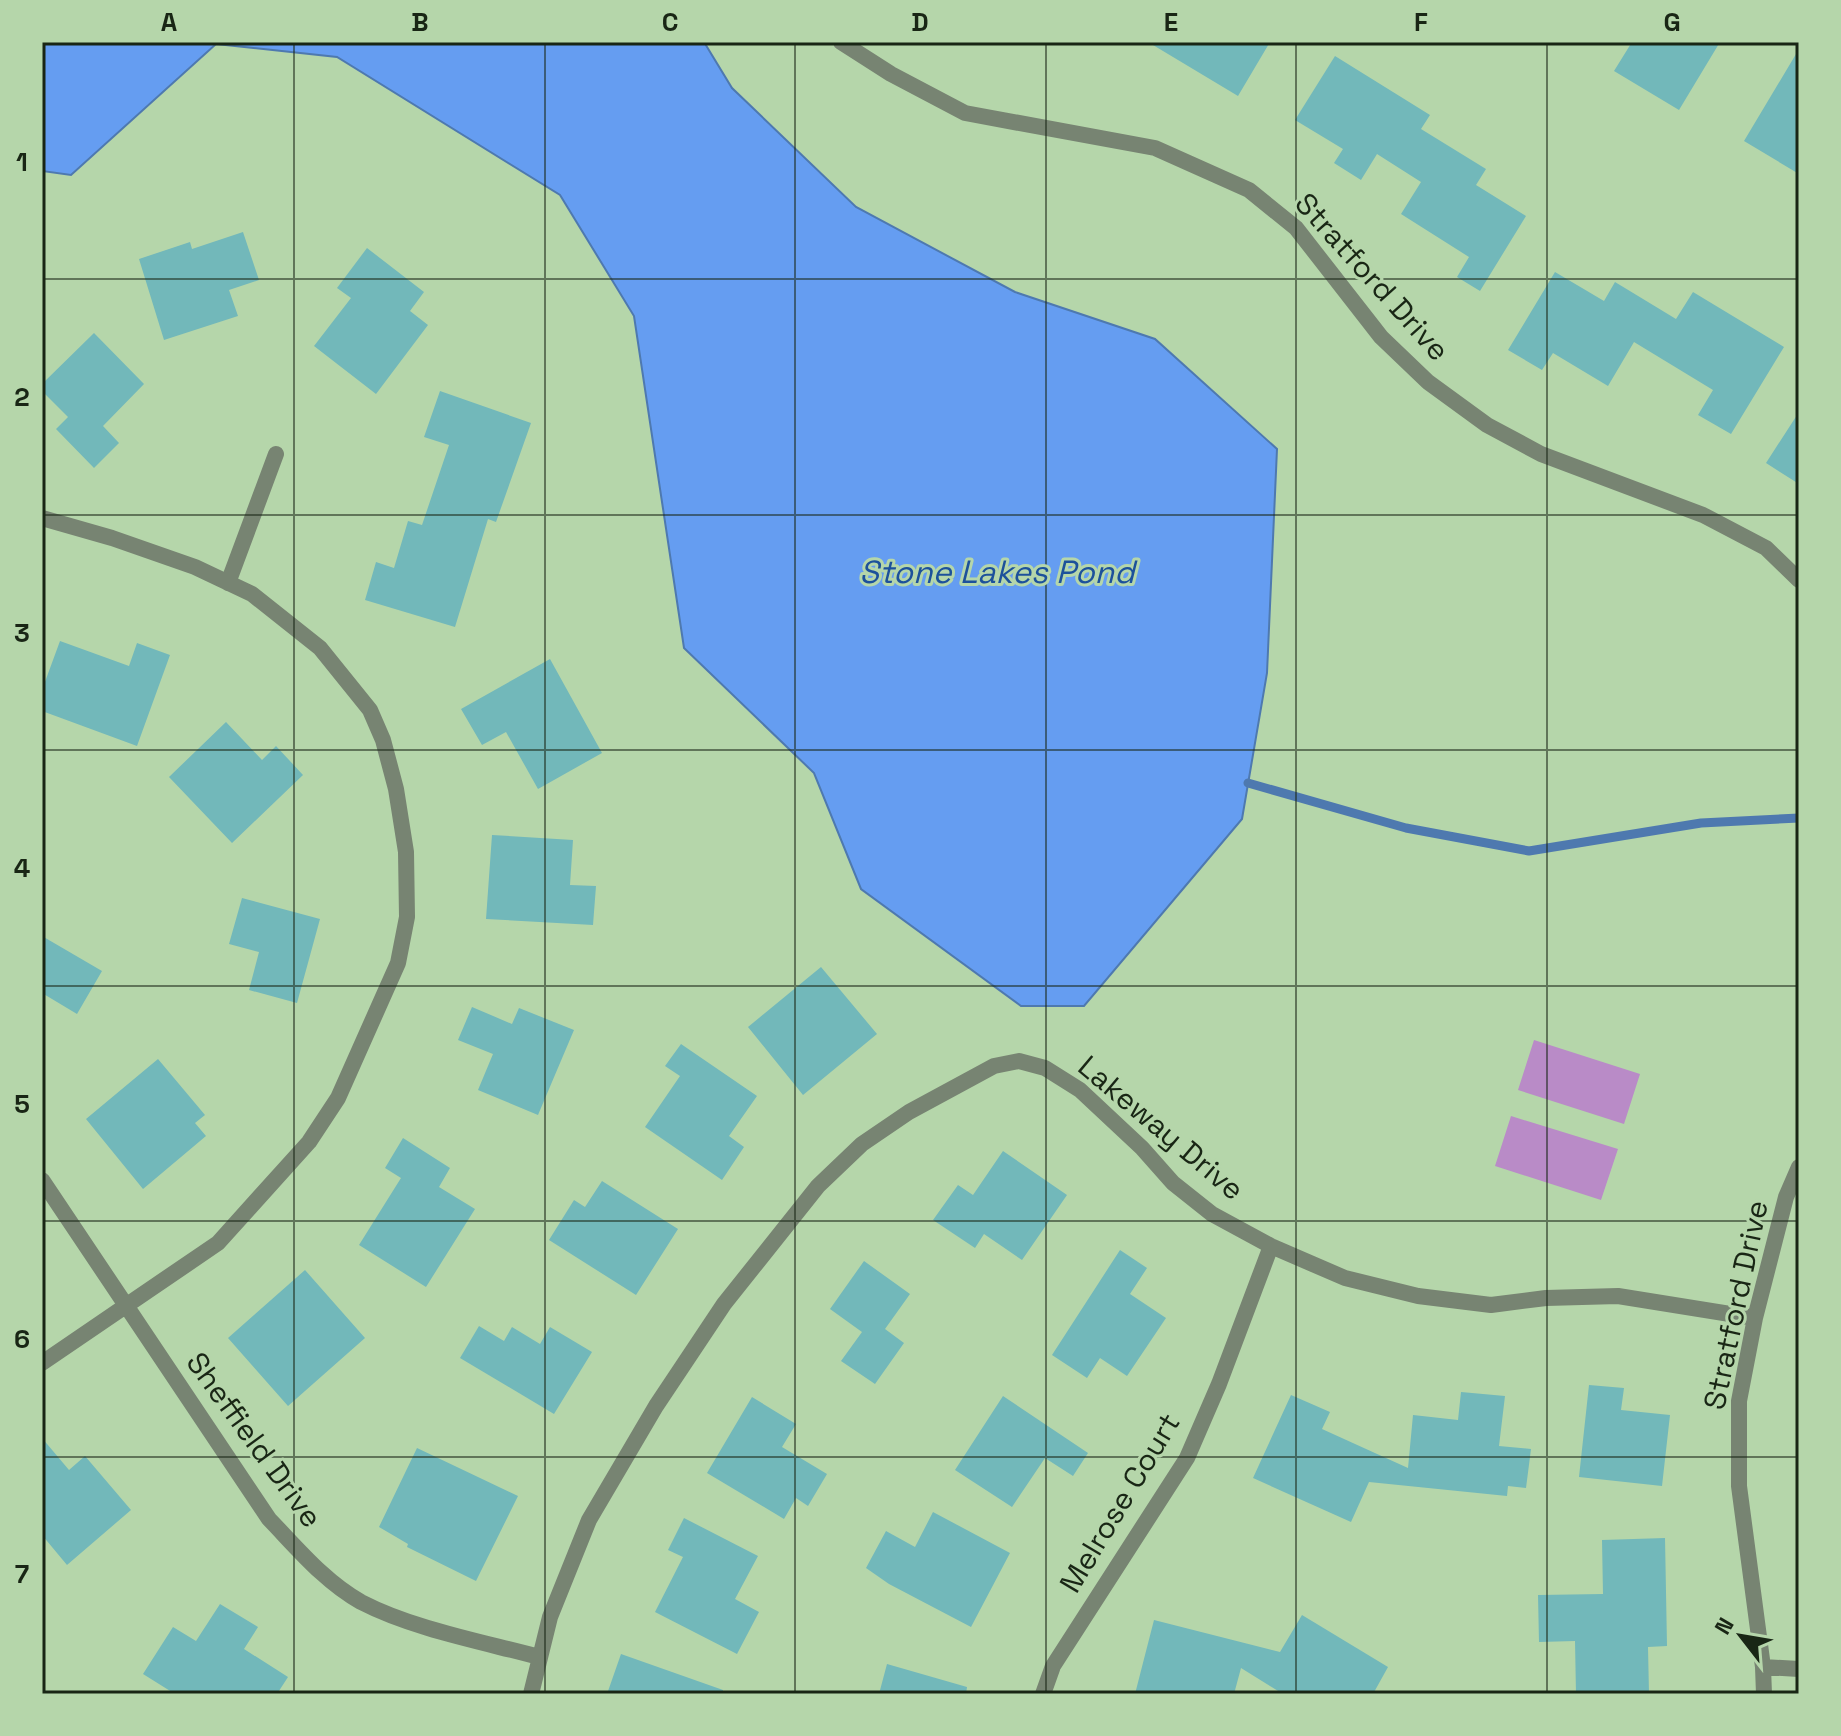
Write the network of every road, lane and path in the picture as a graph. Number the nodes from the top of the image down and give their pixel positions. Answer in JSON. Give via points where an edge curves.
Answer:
{"nodes":[{"id":1,"x":841,"y":42,"type":"edge"},
{"id":2,"x":276,"y":454,"type":"dead end"},
{"id":3,"x":42,"y":518,"type":"edge"},
{"id":4,"x":1799,"y":580,"type":"edge"},
{"id":5,"x":228,"y":583,"type":"junction"},
{"id":6,"x":1799,"y":1167,"type":"edge"},
{"id":7,"x":42,"y":1180,"type":"edge"},
{"id":8,"x":1271,"y":1246,"type":"junction"},
{"id":9,"x":126,"y":1307,"type":"junction"},
{"id":10,"x":1755,"y":1318,"type":"junction"},
{"id":11,"x":42,"y":1363,"type":"edge"},
{"id":12,"x":539,"y":1657,"type":"junction"},
{"id":13,"x":1763,"y":1667,"type":"junction"},
{"id":14,"x":1799,"y":1669,"type":"edge"},
{"id":15,"x":531,"y":1694,"type":"edge"},
{"id":16,"x":1043,"y":1694,"type":"edge"},
{"id":17,"x":1764,"y":1694,"type":"edge"}],
"edges":[{"from":1,"to":4,"type":"street","name":"Stratford Drive","via":[[965,113],[1155,148],[1249,190],[1296,228],[1391,346],[1428,382],[1487,425],[1541,454],[1703,515],[1766,548]]},
{"from":2,"to":5,"type":"street"},
{"from":3,"to":5,"type":"street","via":[[195,567]]},
{"from":5,"to":9,"type":"street","via":[[252,594],[320,648],[370,710],[396,789],[406,852],[407,917],[398,963],[338,1098],[309,1142],[218,1243]]},
{"from":6,"to":10,"type":"street","name":"Stratford Drive","via":[[1786,1197]]},
{"from":7,"to":9,"type":"street","name":"Sheffield Drive"},
{"from":8,"to":10,"type":"street","name":"Lakeway Drive","via":[[1345,1278],[1418,1296],[1491,1305],[1618,1296]]},
{"from":8,"to":12,"type":"street","name":"Lakeway Drive","via":[[1212,1214],[1173,1183],[1080,1090],[1045,1068],[1019,1061],[994,1066],[909,1112],[862,1144],[818,1186],[724,1304],[589,1520]]},
{"from":8,"to":16,"type":"street","name":"Melrose Court","via":[[1187,1458],[1053,1666]]},
{"from":9,"to":11,"type":"street"},
{"from":9,"to":12,"type":"street","name":"Sheffield Drive","via":[[269,1519],[313,1566],[361,1601],[428,1627]]},
{"from":10,"to":13,"type":"street","name":"Stratford Drive","via":[[1739,1401],[1739,1486]]},
{"from":12,"to":15,"type":"street","name":"Lakeway Drive"},
{"from":13,"to":14,"type":"street"},
{"from":13,"to":17,"type":"street","name":"Stratford Drive"}]}
